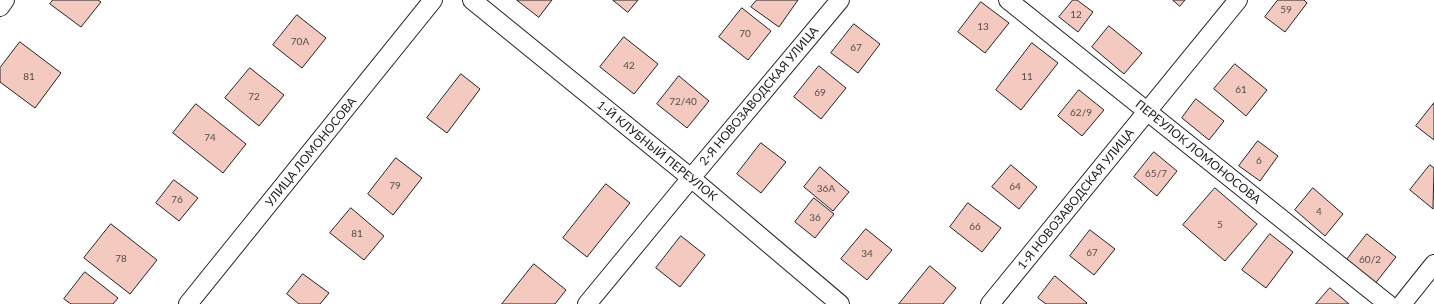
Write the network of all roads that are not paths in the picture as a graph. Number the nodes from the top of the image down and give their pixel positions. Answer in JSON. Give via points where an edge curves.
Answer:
{"nodes":[{"id":1,"x":5,"y":0,"type":"edge"},
{"id":2,"x":433,"y":0,"type":"edge"},
{"id":3,"x":472,"y":0,"type":"edge"},
{"id":4,"x":840,"y":0,"type":"edge"},
{"id":5,"x":1008,"y":0,"type":"edge"},
{"id":6,"x":1238,"y":0,"type":"edge"},
{"id":7,"x":0,"y":7,"type":"edge"},
{"id":8,"x":1147,"y":111,"type":"junction"},
{"id":9,"x":690,"y":178,"type":"junction"},
{"id":10,"x":1434,"y":264,"type":"edge"},
{"id":11,"x":188,"y":304,"type":"edge"},
{"id":12,"x":587,"y":304,"type":"edge"},
{"id":13,"x":840,"y":304,"type":"edge"},
{"id":14,"x":990,"y":304,"type":"edge"},
{"id":15,"x":1388,"y":304,"type":"edge"},
{"id":16,"x":1402,"y":304,"type":"edge"}],
"edges":[{"from":1,"to":7,"type":"street"},
{"from":2,"to":11,"type":"street","name":"УЛИЦА ЛОМОНОСОВА"},
{"from":3,"to":9,"type":"street","name":"1-Й КЛУБНЫЙ ПЕРЕУЛОК"},
{"from":4,"to":9,"type":"street","name":"2-Я НОВОЗАВОДСКАЯ УЛИЦА"},
{"from":5,"to":8,"type":"street","name":"ПЕРЕУЛОК ЛОМОНОСОВА"},
{"from":6,"to":8,"type":"street","name":"1-Я НОВОЗАВОДСКАЯ УЛИЦА"},
{"from":8,"to":14,"type":"street","name":"1-Я НОВОЗАВОДСКАЯ УЛИЦА"},
{"from":8,"to":15,"type":"street","name":"ПЕРЕУЛОК ЛОМОНОСОВА"},
{"from":9,"to":12,"type":"street","name":"2-Я НОВОЗАВОДСКАЯ УЛИЦА"},
{"from":9,"to":13,"type":"street","name":"1-Й КЛУБНЫЙ ПЕРЕУЛОК"},
{"from":10,"to":16,"type":"street"}]}
